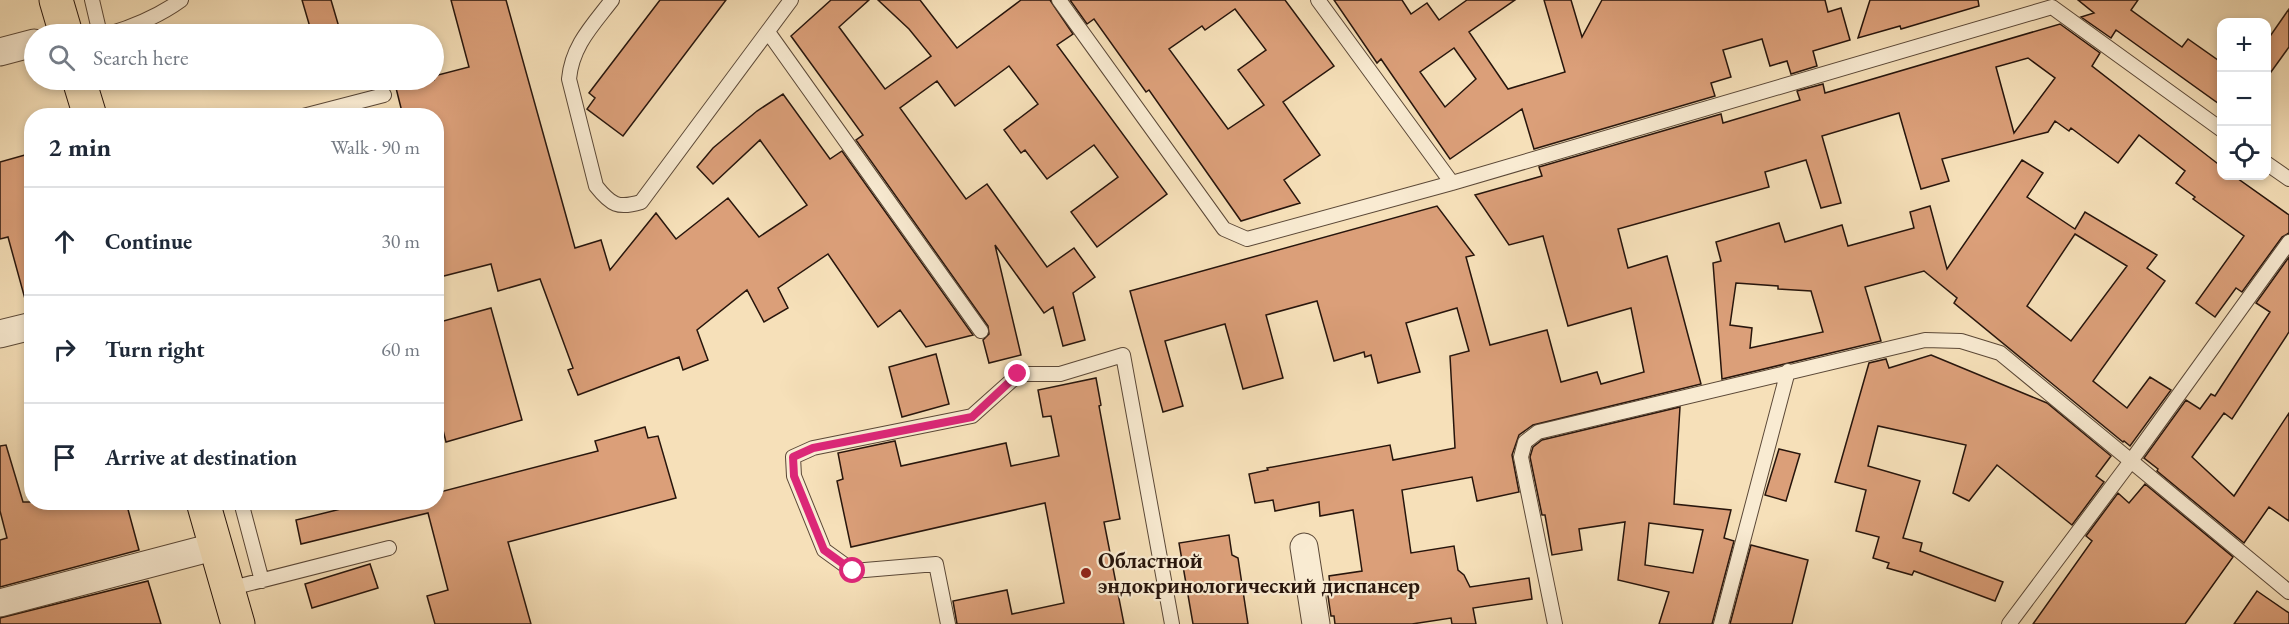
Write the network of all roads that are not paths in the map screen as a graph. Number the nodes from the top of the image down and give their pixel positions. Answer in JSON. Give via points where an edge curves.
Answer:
{"nodes":[{"id":1,"x":56,"y":0,"type":"edge"},
{"id":2,"x":92,"y":0,"type":"edge"},
{"id":3,"x":181,"y":0,"type":"edge"},
{"id":4,"x":612,"y":0,"type":"edge"},
{"id":5,"x":791,"y":0,"type":"edge"},
{"id":6,"x":1059,"y":0,"type":"edge"},
{"id":7,"x":1318,"y":0,"type":"edge"},
{"id":8,"x":2048,"y":4,"type":"edge"},
{"id":9,"x":63,"y":24,"type":"edge"},
{"id":10,"x":97,"y":24,"type":"edge"},
{"id":11,"x":139,"y":24,"type":"edge"},
{"id":12,"x":768,"y":32,"type":"junction"},
{"id":13,"x":24,"y":46,"type":"edge"},
{"id":14,"x":0,"y":52,"type":"edge"},
{"id":15,"x":82,"y":90,"type":"edge"},
{"id":16,"x":384,"y":96,"type":"dead end"},
{"id":17,"x":88,"y":108,"type":"edge"},
{"id":18,"x":335,"y":108,"type":"edge"},
{"id":19,"x":2217,"y":126,"type":"edge"},
{"id":20,"x":2271,"y":166,"type":"edge"},
{"id":21,"x":2289,"y":179,"type":"edge"},
{"id":22,"x":1452,"y":183,"type":"junction"},
{"id":23,"x":2289,"y":242,"type":"edge"},
{"id":24,"x":24,"y":328,"type":"edge"},
{"id":25,"x":981,"y":331,"type":"dead end"},
{"id":26,"x":0,"y":334,"type":"edge"},
{"id":27,"x":1788,"y":371,"type":"junction"},
{"id":28,"x":2131,"y":461,"type":"junction"},
{"id":29,"x":207,"y":510,"type":"edge"},
{"id":30,"x":243,"y":510,"type":"edge"},
{"id":31,"x":217,"y":546,"type":"junction"},
{"id":32,"x":1304,"y":547,"type":"dead end"},
{"id":33,"x":389,"y":548,"type":"dead end"},
{"id":34,"x":262,"y":581,"type":"junction"},
{"id":35,"x":228,"y":589,"type":"junction"},
{"id":36,"x":2288,"y":590,"type":"edge"},
{"id":37,"x":0,"y":603,"type":"edge"},
{"id":38,"x":238,"y":624,"type":"edge"},
{"id":39,"x":948,"y":624,"type":"edge"},
{"id":40,"x":1172,"y":624,"type":"edge"},
{"id":41,"x":1316,"y":624,"type":"edge"},
{"id":42,"x":1555,"y":624,"type":"edge"},
{"id":43,"x":1721,"y":624,"type":"edge"},
{"id":44,"x":2009,"y":624,"type":"edge"}],
"edges":[{"from":1,"to":9,"type":"main road"},
{"from":2,"to":10,"type":"lane"},
{"from":3,"to":11,"type":"lane"},
{"from":4,"to":12,"type":"lane","via":[[576,49],[569,79],[596,186],[615,205],[627,207],[641,202]]},
{"from":5,"to":12,"type":"lane"},
{"from":6,"to":22,"type":"lane","via":[[1224,229],[1248,239]]},
{"from":7,"to":22,"type":"lane"},
{"from":8,"to":19,"type":"lane"},
{"from":8,"to":22,"type":"lane"},
{"from":12,"to":25,"type":"lane"},
{"from":13,"to":14,"type":"street"},
{"from":15,"to":17,"type":"main road"},
{"from":16,"to":18,"type":"lane"},
{"from":20,"to":21,"type":"lane"},
{"from":23,"to":28,"type":"lane"},
{"from":24,"to":26,"type":"street"},
{"from":27,"to":28,"type":"lane","via":[[1925,340],[1961,340],[2000,353]]},
{"from":27,"to":42,"type":"lane","via":[[1538,432],[1525,442],[1521,457]]},
{"from":27,"to":43,"type":"lane"},
{"from":28,"to":36,"type":"lane"},
{"from":28,"to":44,"type":"lane"},
{"from":29,"to":31,"type":"main road"},
{"from":30,"to":34,"type":"lane"},
{"from":31,"to":35,"type":"main road"},
{"from":31,"to":37,"type":"street"},
{"from":32,"to":41,"type":"street"},
{"from":33,"to":34,"type":"lane"},
{"from":34,"to":35,"type":"lane"},
{"from":35,"to":38,"type":"main road"},
{"from":39,"to":40,"type":"lane","via":[[936,564],[853,571],[824,550],[794,476],[793,457],[813,448],[972,417],[1018,374],[1060,374],[1123,355]]}]}
